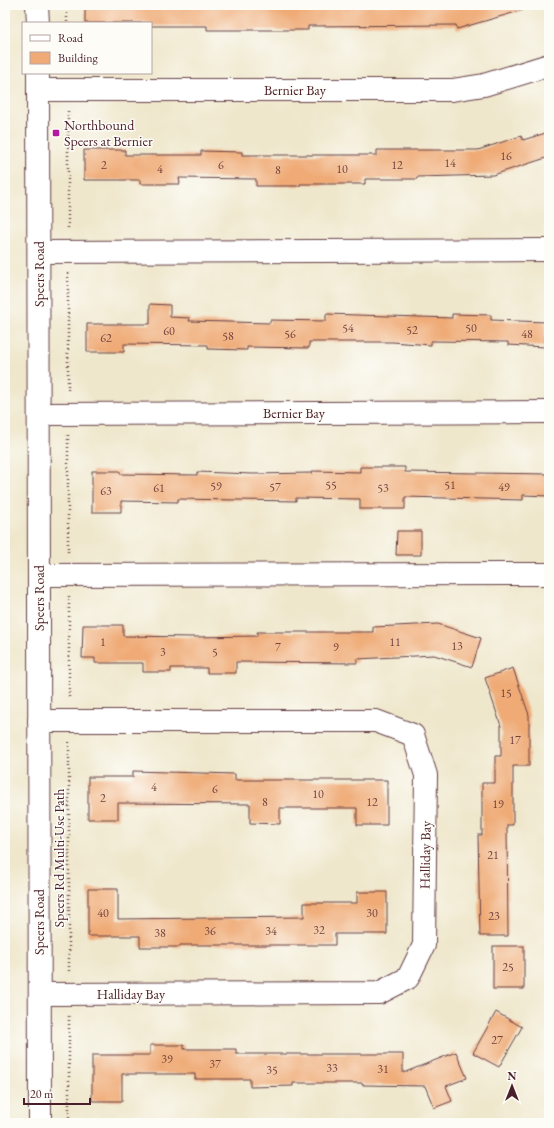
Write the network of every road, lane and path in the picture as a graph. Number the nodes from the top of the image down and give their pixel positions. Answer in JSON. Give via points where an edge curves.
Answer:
{"nodes":[{"id":1,"x":38,"y":5,"type":"edge"},
{"id":2,"x":67,"y":5,"type":"edge"},
{"id":3,"x":38,"y":22,"type":"edge"},
{"id":4,"x":67,"y":22,"type":"edge"},
{"id":5,"x":549,"y":65,"type":"edge"},
{"id":6,"x":38,"y":82,"type":"edge"},
{"id":7,"x":68,"y":110,"type":"dead end"},
{"id":8,"x":68,"y":236,"type":"dead end"},
{"id":9,"x":549,"y":250,"type":"edge"},
{"id":10,"x":39,"y":252,"type":"junction"},
{"id":11,"x":68,"y":268,"type":"dead end"},
{"id":12,"x":68,"y":393,"type":"dead end"},
{"id":13,"x":549,"y":412,"type":"edge"},
{"id":14,"x":40,"y":414,"type":"junction"},
{"id":15,"x":68,"y":434,"type":"dead end"},
{"id":16,"x":68,"y":559,"type":"dead end"},
{"id":17,"x":549,"y":574,"type":"edge"},
{"id":18,"x":39,"y":575,"type":"junction"},
{"id":19,"x":69,"y":590,"type":"dead end"},
{"id":20,"x":69,"y":701,"type":"dead end"},
{"id":21,"x":39,"y":721,"type":"junction"},
{"id":22,"x":69,"y":734,"type":"dead end"},
{"id":23,"x":69,"y":974,"type":"dead end"},
{"id":24,"x":40,"y":994,"type":"junction"},
{"id":25,"x":69,"y":1014,"type":"dead end"},
{"id":26,"x":40,"y":1123,"type":"edge"},
{"id":27,"x":69,"y":1123,"type":"edge"}],
"edges":[{"from":1,"to":3,"type":"street"},
{"from":2,"to":4,"type":"path"},
{"from":5,"to":6,"type":"street","name":"Bernier Bay","via":[[484,84],[452,90]]},
{"from":6,"to":10,"type":"street","name":"Speers Road"},
{"from":7,"to":8,"type":"path"},
{"from":9,"to":10,"type":"street"},
{"from":10,"to":14,"type":"street","name":"Speers Road"},
{"from":11,"to":12,"type":"path"},
{"from":13,"to":14,"type":"street","name":"Bernier Bay"},
{"from":14,"to":18,"type":"street","name":"Speers Road"},
{"from":15,"to":16,"type":"path"},
{"from":17,"to":18,"type":"street"},
{"from":18,"to":21,"type":"street","name":"Speers Road"},
{"from":19,"to":20,"type":"path"},
{"from":21,"to":24,"type":"street","name":"Speers Road"},
{"from":21,"to":24,"type":"street","name":"Halliday Bay","via":[[376,721],[413,736],[426,775],[424,946],[408,978],[379,993]]},
{"from":22,"to":23,"type":"path","name":"Speers Rd Multi-Use Path"},
{"from":24,"to":26,"type":"street","name":"Speers Road"},
{"from":25,"to":27,"type":"path"}]}
